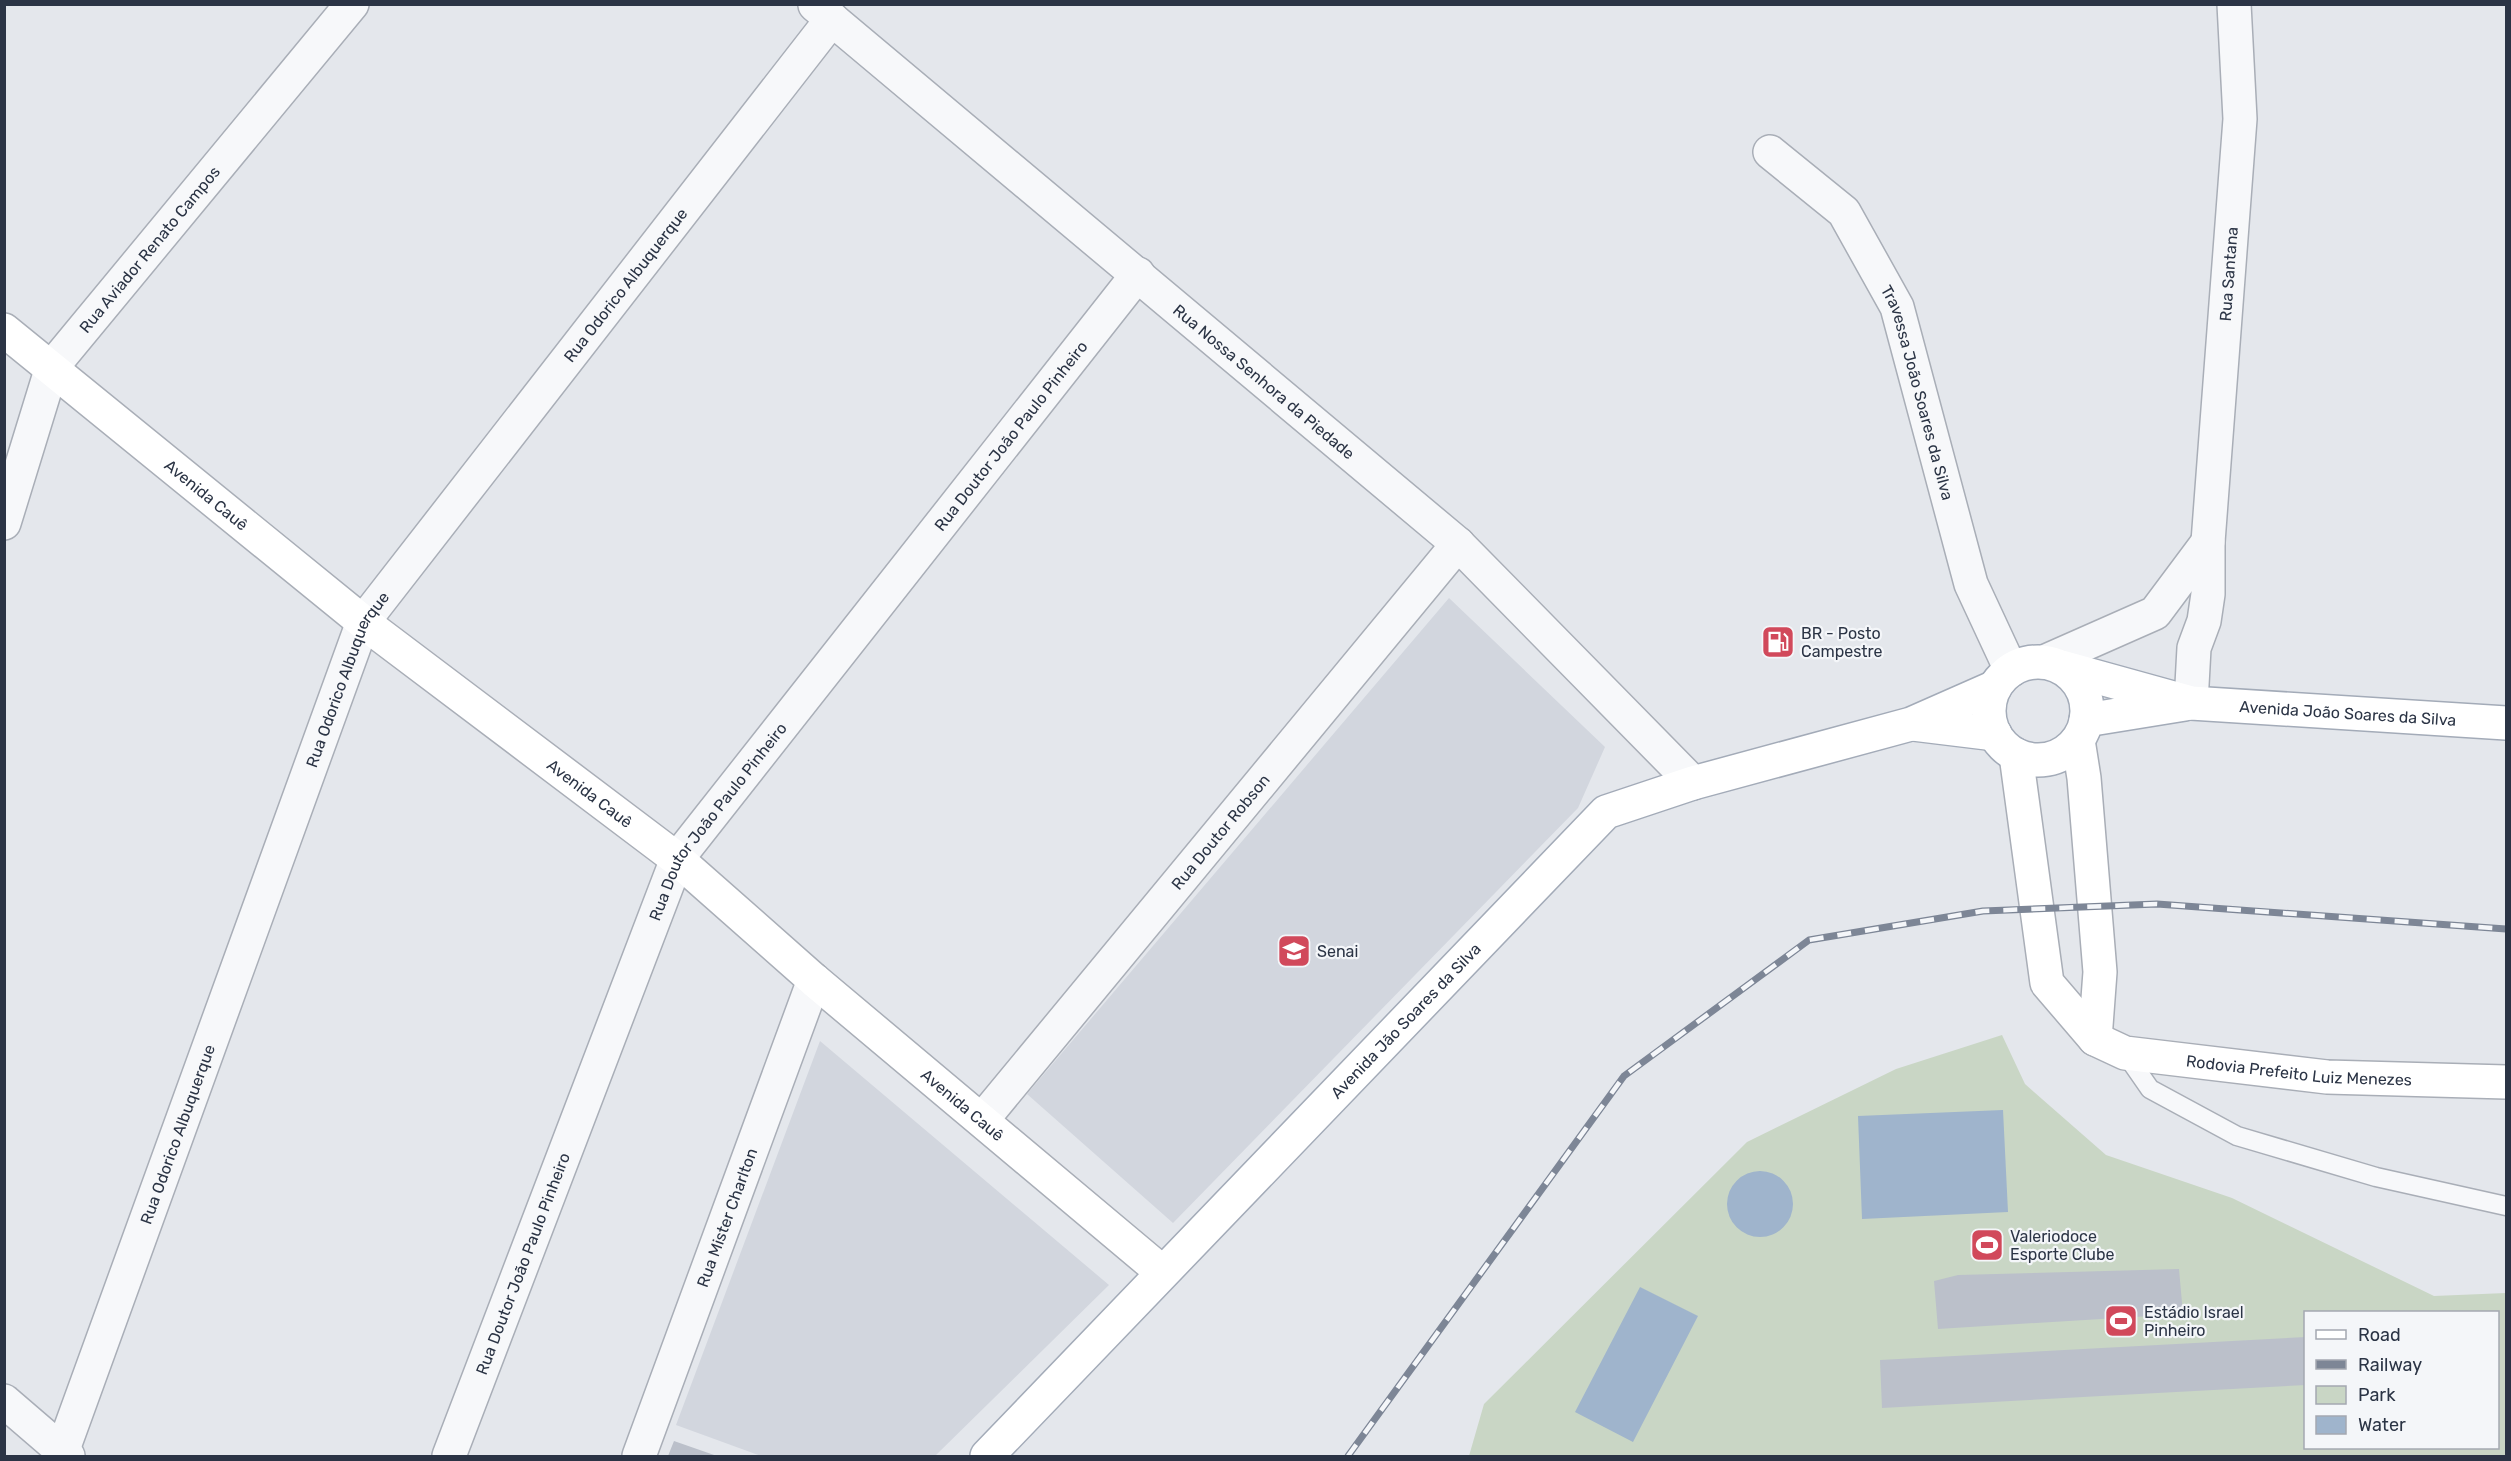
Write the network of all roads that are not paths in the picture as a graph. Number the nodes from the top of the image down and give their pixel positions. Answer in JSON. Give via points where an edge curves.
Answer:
{"nodes":[{"id":1,"x":352,"y":4,"type":"edge"},
{"id":2,"x":2234,"y":4,"type":"edge"},
{"id":3,"x":823,"y":12,"type":"edge"},
{"id":4,"x":1770,"y":152,"type":"dead end"},
{"id":5,"x":1138,"y":274,"type":"junction"},
{"id":6,"x":4,"y":330,"type":"edge"},
{"id":7,"x":52,"y":367,"type":"junction"},
{"id":8,"x":4,"y":523,"type":"edge"},
{"id":9,"x":2208,"y":542,"type":"junction"},
{"id":10,"x":1458,"y":544,"type":"junction"},
{"id":11,"x":363,"y":622,"type":"junction"},
{"id":12,"x":2052,"y":665,"type":"junction"},
{"id":13,"x":2003,"y":679,"type":"junction"},
{"id":14,"x":2191,"y":703,"type":"junction"},
{"id":15,"x":2506,"y":723,"type":"edge"},
{"id":16,"x":1911,"y":724,"type":"junction"},
{"id":17,"x":2082,"y":730,"type":"junction"},
{"id":18,"x":2005,"y":744,"type":"junction"},
{"id":19,"x":1693,"y":783,"type":"junction"},
{"id":20,"x":677,"y":859,"type":"junction"},
{"id":21,"x":814,"y":980,"type":"junction"},
{"id":22,"x":2095,"y":1039,"type":"junction"},
{"id":23,"x":2125,"y":1053,"type":"junction"},
{"id":24,"x":2506,"y":1082,"type":"edge"},
{"id":25,"x":982,"y":1120,"type":"junction"},
{"id":26,"x":2506,"y":1206,"type":"edge"},
{"id":27,"x":1162,"y":1272,"type":"junction"},
{"id":28,"x":4,"y":1401,"type":"edge"},
{"id":29,"x":65,"y":1454,"type":"edge"},
{"id":30,"x":448,"y":1456,"type":"edge"},
{"id":31,"x":639,"y":1456,"type":"edge"},
{"id":32,"x":987,"y":1456,"type":"edge"}],
"edges":[{"from":1,"to":7,"type":"street","name":"Rua Aviador Renato Campos"},
{"from":2,"to":9,"type":"street","name":"Rua Santana","via":[[2240,118]]},
{"from":3,"to":5,"type":"street","name":"Rua Nossa Senhora da Piedade"},
{"from":3,"to":11,"type":"street","name":"Rua Odorico Albuquerque"},
{"from":4,"to":13,"type":"street","name":"Travessa João Soares da Silva","via":[[1844,212],[1897,307],[1971,584]]},
{"from":5,"to":10,"type":"street","name":"Rua Nossa Senhora da Piedade"},
{"from":5,"to":20,"type":"street","name":"Rua Doutor João Paulo Pinheiro"},
{"from":6,"to":7,"type":"main road","name":"Avenida Cauê"},
{"from":7,"to":8,"type":"street","name":"Rua Aviador Renato Campos"},
{"from":7,"to":11,"type":"main road","name":"Avenida Cauê"},
{"from":9,"to":12,"type":"street","via":[[2155,613]]},
{"from":9,"to":14,"type":"street","name":"Rua Santana","via":[[2208,594],[2194,648]]},
{"from":10,"to":19,"type":"street","name":"Rua Nossa Senhora da Piedade"},
{"from":10,"to":25,"type":"street","name":"Rua Doutor Robson"},
{"from":11,"to":20,"type":"main road","name":"Avenida Cauê"},
{"from":11,"to":29,"type":"street","name":"Rua Odorico Albuquerque"},
{"from":12,"to":13,"type":"main road","name":"Avenida João Soares da Silva","via":[[2027,663]]},
{"from":12,"to":14,"type":"main road","name":"Avenida João Soares da Silva"},
{"from":12,"to":17,"type":"main road","via":[[2071,674],[2082,689],[2086,701]]},
{"from":13,"to":16,"type":"main road","name":"Avenida João Soares da Silva"},
{"from":13,"to":18,"type":"main road","via":[[1989,714]]},
{"from":14,"to":15,"type":"main road","name":"Avenida João Soares da Silva"},
{"from":14,"to":17,"type":"main road","name":"Avenida João Soares da Silva"},
{"from":16,"to":18,"type":"main road","name":"Avenida João Soares da Silva"},
{"from":16,"to":19,"type":"main road","name":"Avenida Jão Soares da Silva"},
{"from":17,"to":18,"type":"main road","name":"Avenida João Soares da Silva","via":[[2065,752],[2049,759],[2032,759]]},
{"from":17,"to":22,"type":"main road","via":[[2100,972]]},
{"from":18,"to":22,"type":"main road","name":"Rodovia Prefeito Luiz Menezes","via":[[2047,983]]},
{"from":19,"to":27,"type":"main road","name":"Avenida Jão Soares da Silva","via":[[1606,812]]},
{"from":20,"to":21,"type":"main road","name":"Avenida Cauê"},
{"from":20,"to":30,"type":"street","name":"Rua Doutor João Paulo Pinheiro"},
{"from":21,"to":25,"type":"main road","name":"Avenida Cauê"},
{"from":21,"to":31,"type":"street","name":"Rua Mister Charlton"},
{"from":22,"to":23,"type":"main road","name":"Rodovia Prefeito Luiz Menezes"},
{"from":23,"to":24,"type":"main road","name":"Rodovia Prefeito Luiz Menezes","via":[[2328,1077]]},
{"from":23,"to":26,"type":"lane","via":[[2150,1089],[2237,1136],[2376,1177]]},
{"from":25,"to":27,"type":"main road","name":"Avenida Cauê"},
{"from":27,"to":32,"type":"main road","name":"Avenida Jão Soares da Silva"},
{"from":28,"to":29,"type":"street"}]}
